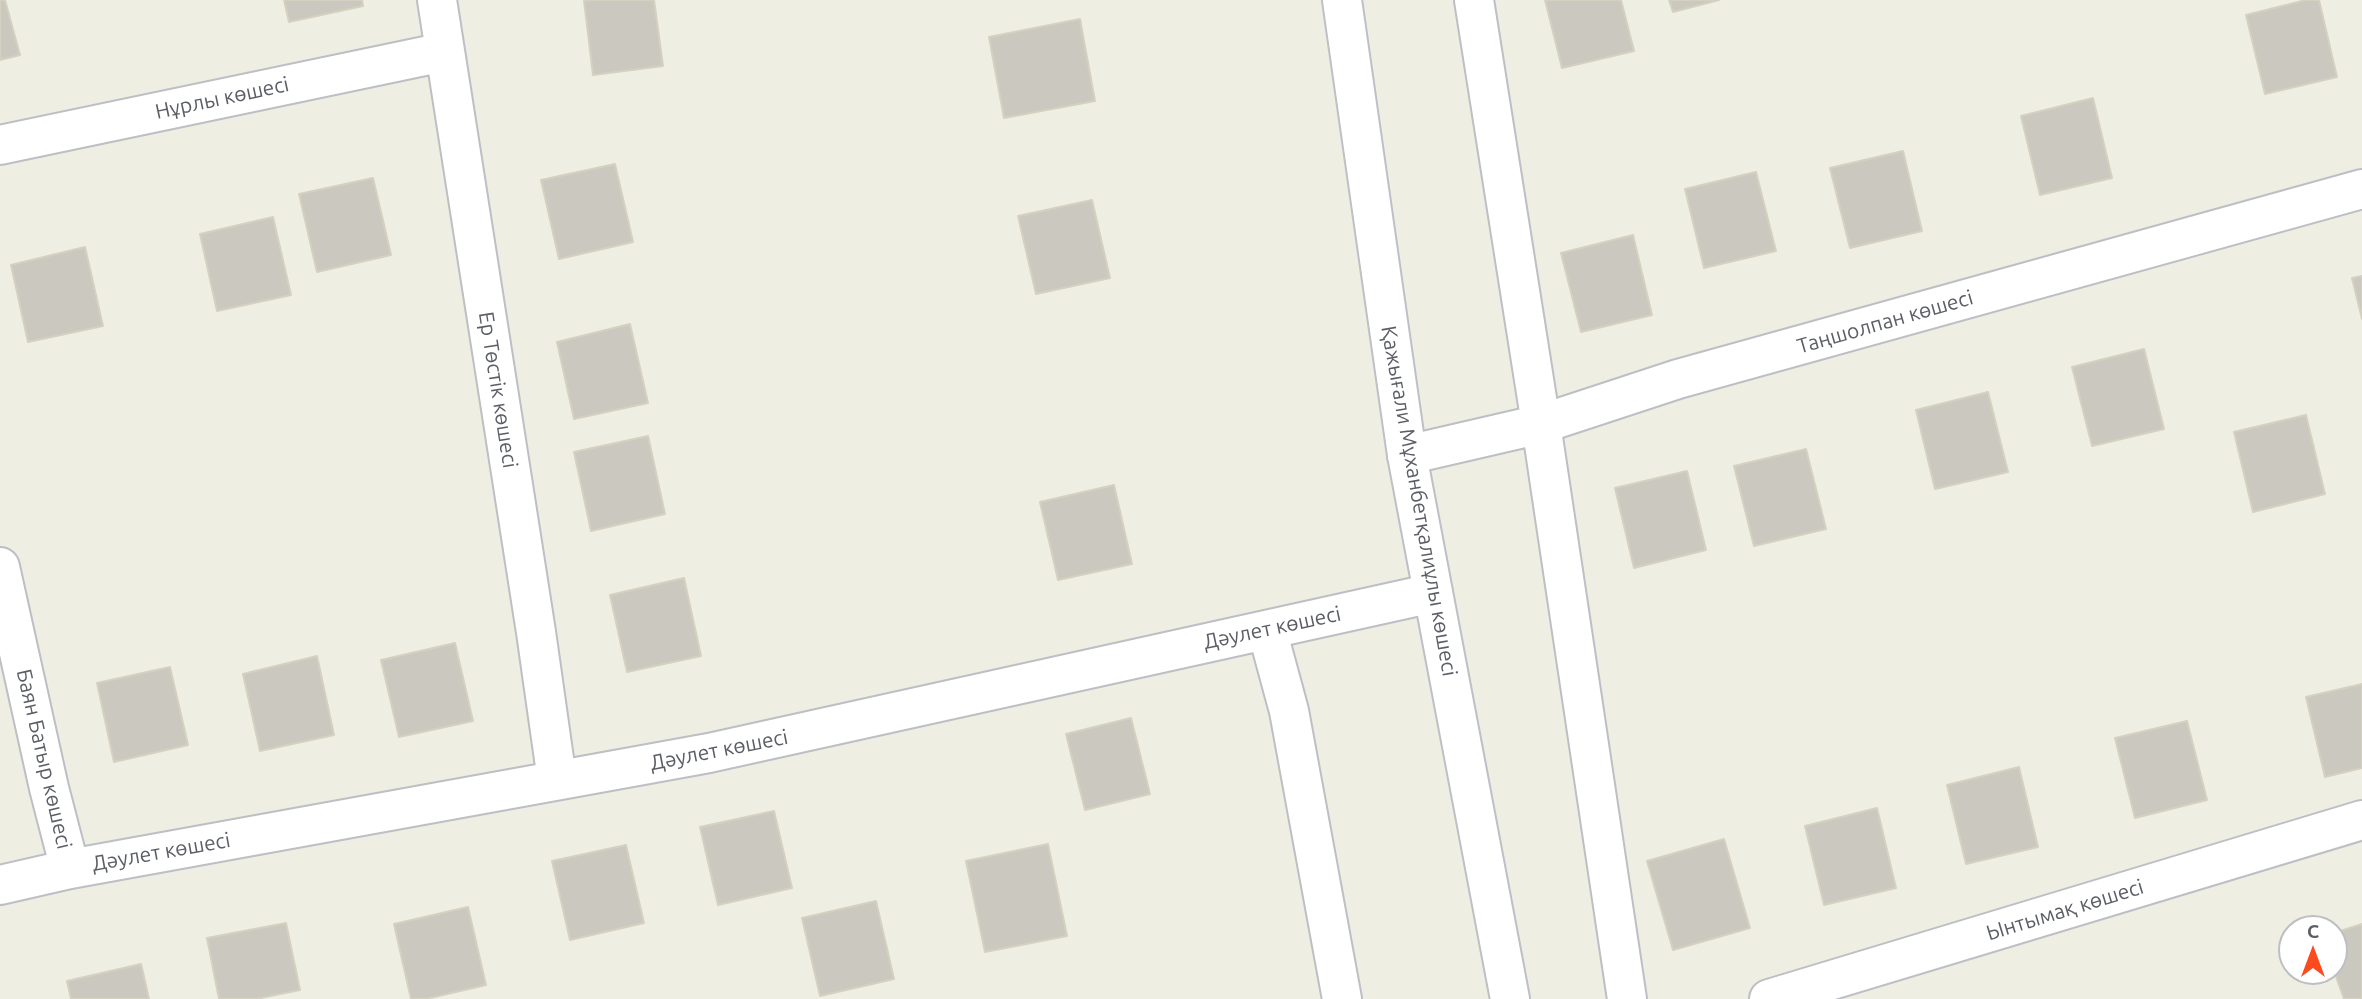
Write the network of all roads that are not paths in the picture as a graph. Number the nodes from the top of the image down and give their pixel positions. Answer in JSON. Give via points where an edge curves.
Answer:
{"nodes":[{"id":1,"x":437,"y":0,"type":"edge"},
{"id":2,"x":1342,"y":0,"type":"edge"},
{"id":3,"x":1474,"y":0,"type":"edge"},
{"id":4,"x":444,"y":52,"type":"junction"},
{"id":5,"x":0,"y":145,"type":"edge"},
{"id":6,"x":2362,"y":189,"type":"edge"},
{"id":7,"x":1541,"y":424,"type":"junction"},
{"id":8,"x":1408,"y":455,"type":"junction"},
{"id":9,"x":0,"y":567,"type":"edge"},
{"id":10,"x":1433,"y":593,"type":"junction"},
{"id":11,"x":1267,"y":630,"type":"junction"},
{"id":12,"x":558,"y":780,"type":"junction"},
{"id":13,"x":2362,"y":820,"type":"edge"},
{"id":14,"x":70,"y":869,"type":"junction"},
{"id":15,"x":0,"y":884,"type":"edge"},
{"id":16,"x":1342,"y":999,"type":"edge"},
{"id":17,"x":1510,"y":999,"type":"edge"},
{"id":18,"x":1627,"y":999,"type":"edge"},
{"id":19,"x":1769,"y":999,"type":"edge"}],
"edges":[{"from":1,"to":4,"type":"street","name":"Ер Төстік көшесі"},
{"from":2,"to":8,"type":"street","name":"Қажығали Мұханбетқалиұлы көшесі"},
{"from":3,"to":7,"type":"street"},
{"from":4,"to":5,"type":"street","name":"Нұрлы көшесі"},
{"from":4,"to":12,"type":"street","name":"Ер Төстік көшесі"},
{"from":6,"to":7,"type":"street","name":"Таңшолпан көшесі","via":[[1678,379]]},
{"from":7,"to":8,"type":"street","name":"Таңшолпан көшесі"},
{"from":7,"to":18,"type":"street"},
{"from":8,"to":10,"type":"street","name":"Қажығали Мұханбетқалиұлы көшесі"},
{"from":9,"to":14,"type":"street","name":"Баян Батыр көшесі"},
{"from":10,"to":11,"type":"street","name":"Дәулет көшесі"},
{"from":10,"to":17,"type":"street","name":"Қажығали Мұханбетқалиұлы көшесі"},
{"from":11,"to":12,"type":"street","name":"Дәулет көшесі","via":[[709,753]]},
{"from":11,"to":16,"type":"street","via":[[1289,711]]},
{"from":12,"to":14,"type":"street","name":"Дәулет көшесі"},
{"from":13,"to":19,"type":"street","name":"Ынтымақ көшесі"},
{"from":14,"to":15,"type":"street","name":"Дәулет көшесі"}]}
